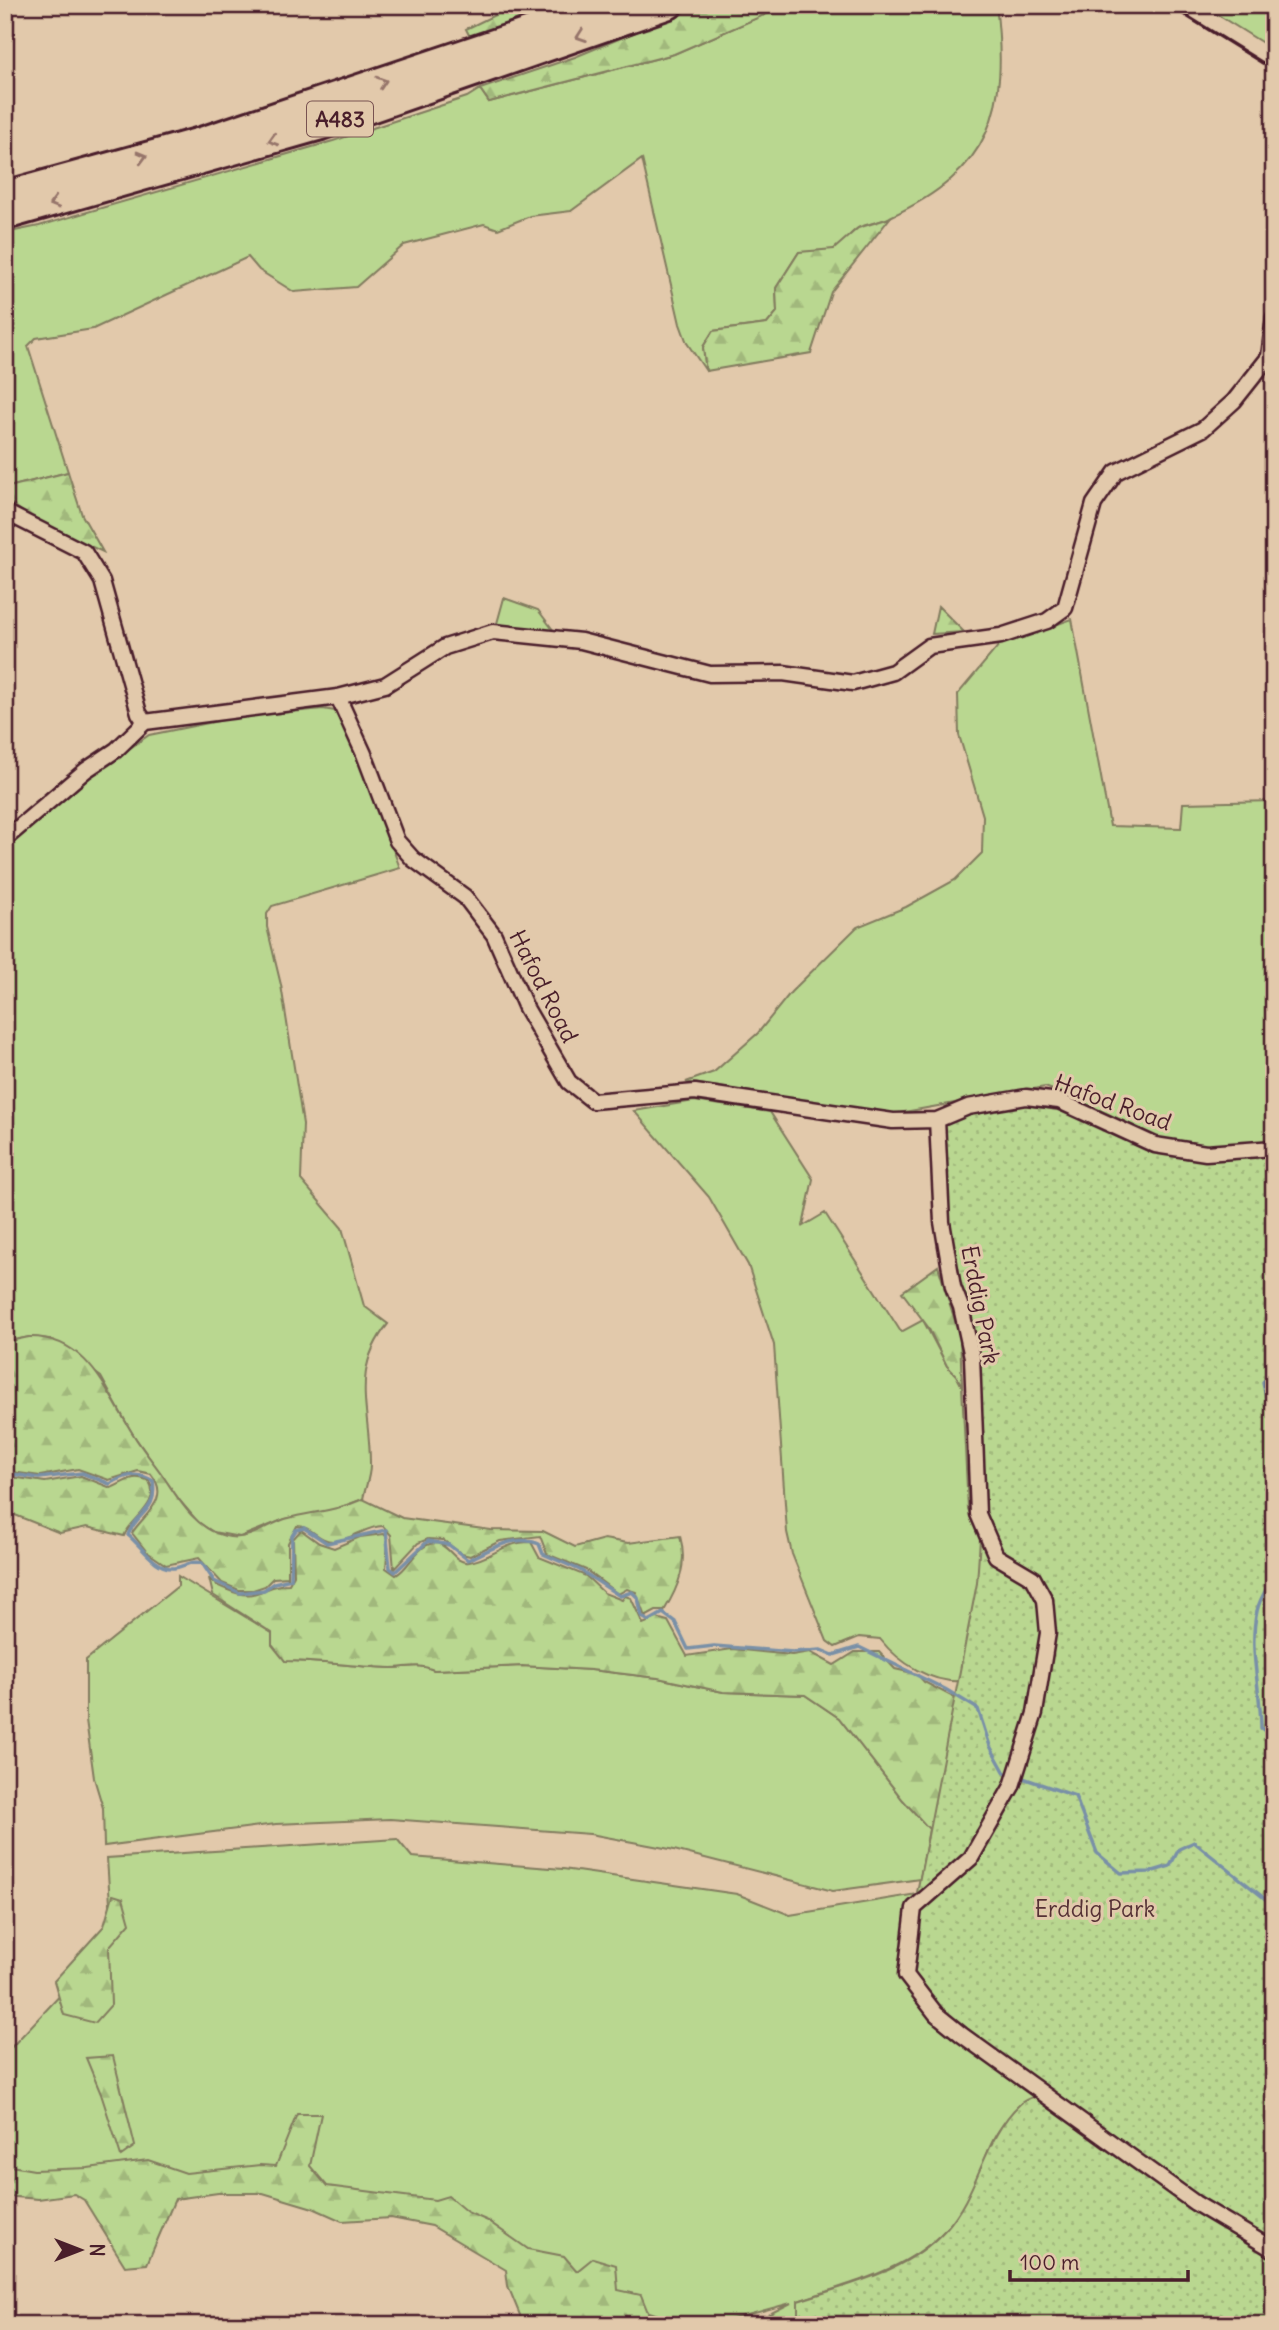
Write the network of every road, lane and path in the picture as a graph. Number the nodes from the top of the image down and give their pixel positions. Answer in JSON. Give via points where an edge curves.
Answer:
{"nodes":[{"id":1,"x":608,"y":5,"type":"edge"},
{"id":2,"x":669,"y":5,"type":"edge"},
{"id":3,"x":5,"y":195,"type":"edge"},
{"id":4,"x":5,"y":216,"type":"edge"},
{"id":5,"x":1274,"y":317,"type":"edge"},
{"id":6,"x":5,"y":512,"type":"edge"},
{"id":7,"x":338,"y":696,"type":"junction"},
{"id":8,"x":145,"y":722,"type":"junction"},
{"id":9,"x":5,"y":839,"type":"edge"},
{"id":10,"x":937,"y":1120,"type":"junction"},
{"id":11,"x":1274,"y":1148,"type":"edge"},
{"id":12,"x":1274,"y":2250,"type":"edge"}],
"edges":[{"from":3,"to":1,"type":"highway","number":"A483","one_way":true,"via":[[201,141]]},
{"from":2,"to":4,"type":"highway","number":"A483","one_way":true,"via":[[321,125]]},
{"from":5,"to":7,"type":"street","via":[[1269,357],[1234,401],[1203,429],[1116,472],[1094,504],[1065,608],[1047,621],[1000,636],[929,646],[894,673],[853,683],[783,673],[710,674],[581,641],[493,632],[445,647],[385,685]]},
{"from":6,"to":8,"type":"street","via":[[84,552],[102,581]]},
{"from":7,"to":8,"type":"street"},
{"from":7,"to":10,"type":"street","name":"Hafod Road","via":[[397,841],[413,859],[465,897],[494,935],[526,1008],[569,1082],[593,1101],[695,1092],[893,1121]]},
{"from":8,"to":9,"type":"street"},
{"from":10,"to":11,"type":"street","name":"Hafod Road","via":[[968,1107],[1026,1097],[1059,1101],[1155,1144],[1206,1153]]},
{"from":10,"to":12,"type":"street","name":"Erddig Park","via":[[942,1222],[972,1357],[978,1514],[996,1556],[1033,1578],[1045,1600],[1048,1633],[1035,1713],[1013,1784],[971,1858],[914,1909],[906,1975],[936,2014],[962,2035],[1195,2203]]}]}
